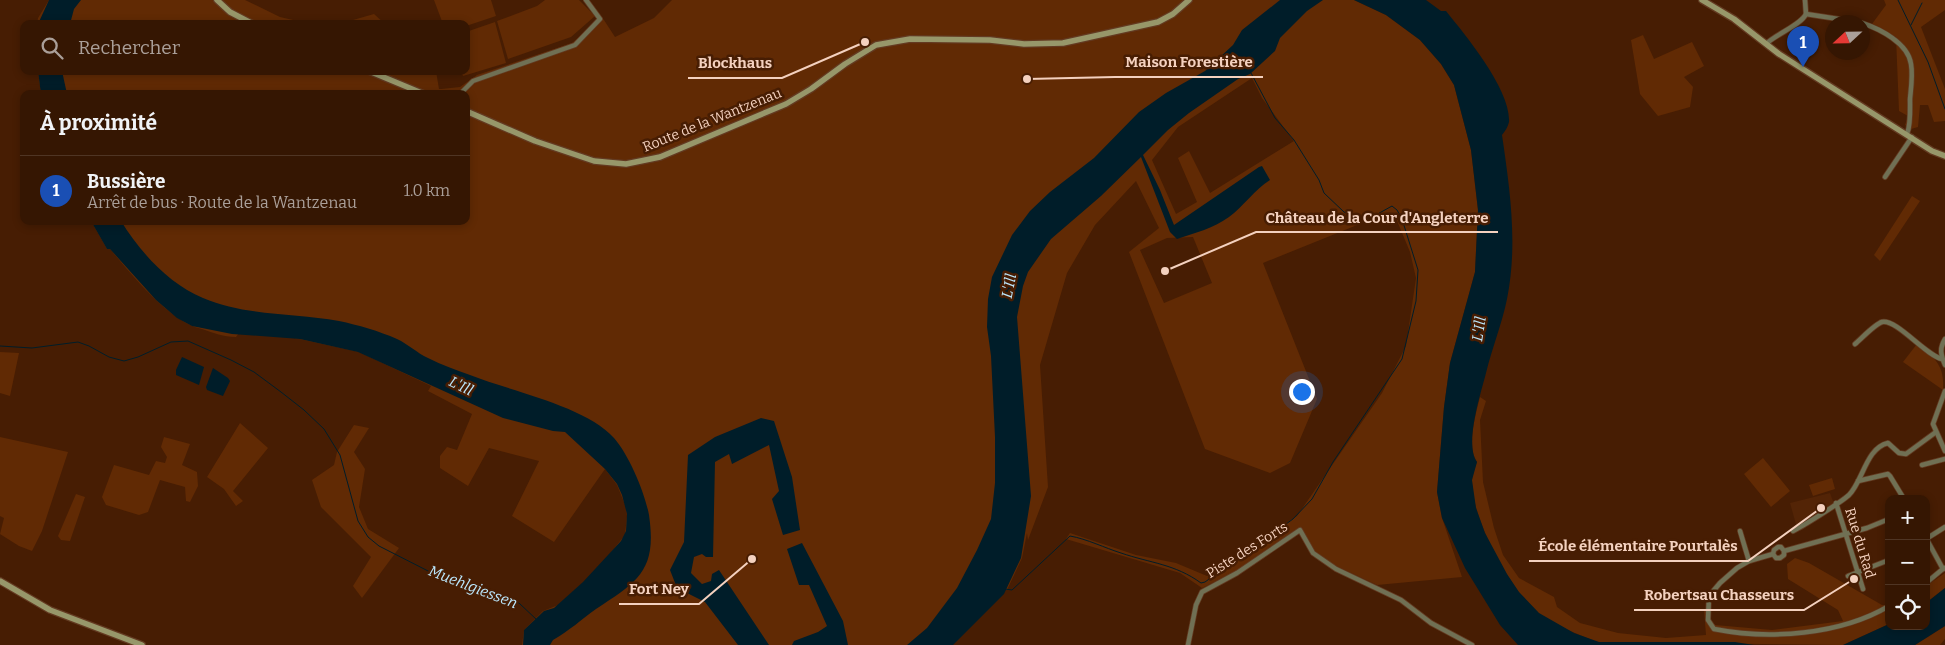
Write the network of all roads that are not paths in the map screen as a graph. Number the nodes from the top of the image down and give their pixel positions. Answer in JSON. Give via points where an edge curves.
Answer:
{"nodes":[{"id":1,"x":217,"y":0,"type":"edge"},
{"id":2,"x":586,"y":0,"type":"edge"},
{"id":3,"x":1189,"y":0,"type":"edge"},
{"id":4,"x":1702,"y":0,"type":"edge"},
{"id":5,"x":1804,"y":0,"type":"edge"},
{"id":6,"x":1806,"y":14,"type":"junction"},
{"id":7,"x":1825,"y":17,"type":"edge"},
{"id":8,"x":245,"y":20,"type":"edge"},
{"id":9,"x":1870,"y":26,"type":"edge"},
{"id":10,"x":1766,"y":44,"type":"junction"},
{"id":11,"x":379,"y":75,"type":"edge"},
{"id":12,"x":414,"y":90,"type":"edge"},
{"id":13,"x":464,"y":90,"type":"edge"},
{"id":14,"x":470,"y":113,"type":"edge"},
{"id":15,"x":1910,"y":136,"type":"junction"},
{"id":16,"x":1945,"y":156,"type":"edge"},
{"id":17,"x":1885,"y":177,"type":"dead end"},
{"id":18,"x":1945,"y":339,"type":"edge"},
{"id":19,"x":1855,"y":344,"type":"dead end"},
{"id":20,"x":1941,"y":346,"type":"junction"},
{"id":21,"x":1931,"y":352,"type":"junction"},
{"id":22,"x":1942,"y":359,"type":"junction"},
{"id":23,"x":1945,"y":365,"type":"edge"},
{"id":24,"x":1945,"y":391,"type":"edge"},
{"id":25,"x":1936,"y":432,"type":"junction"},
{"id":26,"x":1945,"y":451,"type":"edge"},
{"id":27,"x":1945,"y":458,"type":"edge"},
{"id":28,"x":1922,"y":464,"type":"dead end"},
{"id":29,"x":1858,"y":481,"type":"junction"},
{"id":30,"x":1902,"y":495,"type":"edge"},
{"id":31,"x":1836,"y":503,"type":"junction"},
{"id":32,"x":1885,"y":520,"type":"edge"},
{"id":33,"x":1945,"y":527,"type":"edge"},
{"id":34,"x":1740,"y":531,"type":"dead end"},
{"id":35,"x":1793,"y":531,"type":"dead end"},
{"id":36,"x":1845,"y":534,"type":"junction"},
{"id":37,"x":1930,"y":536,"type":"edge"},
{"id":38,"x":1927,"y":540,"type":"edge"},
{"id":39,"x":1784,"y":551,"type":"junction"},
{"id":40,"x":1773,"y":554,"type":"junction"},
{"id":41,"x":1748,"y":561,"type":"junction"},
{"id":42,"x":1885,"y":562,"type":"edge"},
{"id":43,"x":1944,"y":568,"type":"edge"},
{"id":44,"x":1857,"y":573,"type":"junction"},
{"id":45,"x":1848,"y":576,"type":"dead end"},
{"id":46,"x":1930,"y":579,"type":"edge"},
{"id":47,"x":0,"y":581,"type":"edge"},
{"id":48,"x":1863,"y":589,"type":"dead end"},
{"id":49,"x":1885,"y":608,"type":"edge"},
{"id":50,"x":142,"y":645,"type":"edge"},
{"id":51,"x":1188,"y":645,"type":"edge"},
{"id":52,"x":1472,"y":645,"type":"edge"}],
"edges":[{"from":1,"to":8,"type":"main road"},
{"from":2,"to":13,"type":"street","via":[[600,19],[575,45],[473,81]]},
{"from":3,"to":14,"type":"main road","name":"Route de la Wantzenau","via":[[1158,22],[1063,43],[910,39],[876,45],[786,104],[639,163],[594,161],[535,141]]},
{"from":4,"to":10,"type":"main road"},
{"from":5,"to":6,"type":"street"},
{"from":6,"to":7,"type":"street"},
{"from":6,"to":10,"type":"street"},
{"from":9,"to":15,"type":"street","via":[[1891,38],[1908,54],[1912,64]]},
{"from":10,"to":15,"type":"main road"},
{"from":11,"to":12,"type":"main road"},
{"from":15,"to":16,"type":"main road"},
{"from":15,"to":17,"type":"street"},
{"from":18,"to":20,"type":"street"},
{"from":19,"to":21,"type":"street","via":[[1884,322],[1892,324]]},
{"from":20,"to":21,"type":"street"},
{"from":20,"to":22,"type":"street"},
{"from":21,"to":22,"type":"street"},
{"from":22,"to":23,"type":"street"},
{"from":24,"to":25,"type":"street","via":[[1933,424]]},
{"from":25,"to":26,"type":"street"},
{"from":25,"to":29,"type":"street","via":[[1906,454],[1899,453],[1888,443],[1880,446]]},
{"from":27,"to":28,"type":"street"},
{"from":29,"to":30,"type":"street","via":[[1888,474]]},
{"from":29,"to":31,"type":"street","via":[[1849,494]]},
{"from":31,"to":35,"type":"street"},
{"from":31,"to":36,"type":"street","name":"Rue du Rad"},
{"from":32,"to":36,"type":"street"},
{"from":33,"to":37,"type":"street"},
{"from":34,"to":41,"type":"street"},
{"from":36,"to":39,"type":"street"},
{"from":36,"to":44,"type":"street","name":"Rue du Rad"},
{"from":38,"to":43,"type":"street"},
{"from":39,"to":40,"type":"street","via":[[1778,547]]},
{"from":39,"to":40,"type":"street","via":[[1780,558]]},
{"from":40,"to":41,"type":"street"},
{"from":41,"to":49,"type":"street","via":[[1720,582],[1709,596],[1708,620],[1714,629],[1803,633],[1858,622]]},
{"from":42,"to":44,"type":"street"},
{"from":43,"to":46,"type":"street"},
{"from":44,"to":45,"type":"street"},
{"from":44,"to":48,"type":"street","name":"Rue du Rad"},
{"from":47,"to":50,"type":"main road","via":[[50,610]]},
{"from":51,"to":52,"type":"street","name":"Piste des Forts","via":[[1196,604],[1202,592],[1237,573],[1300,530],[1313,553],[1336,570],[1393,596],[1431,623]]}]}
